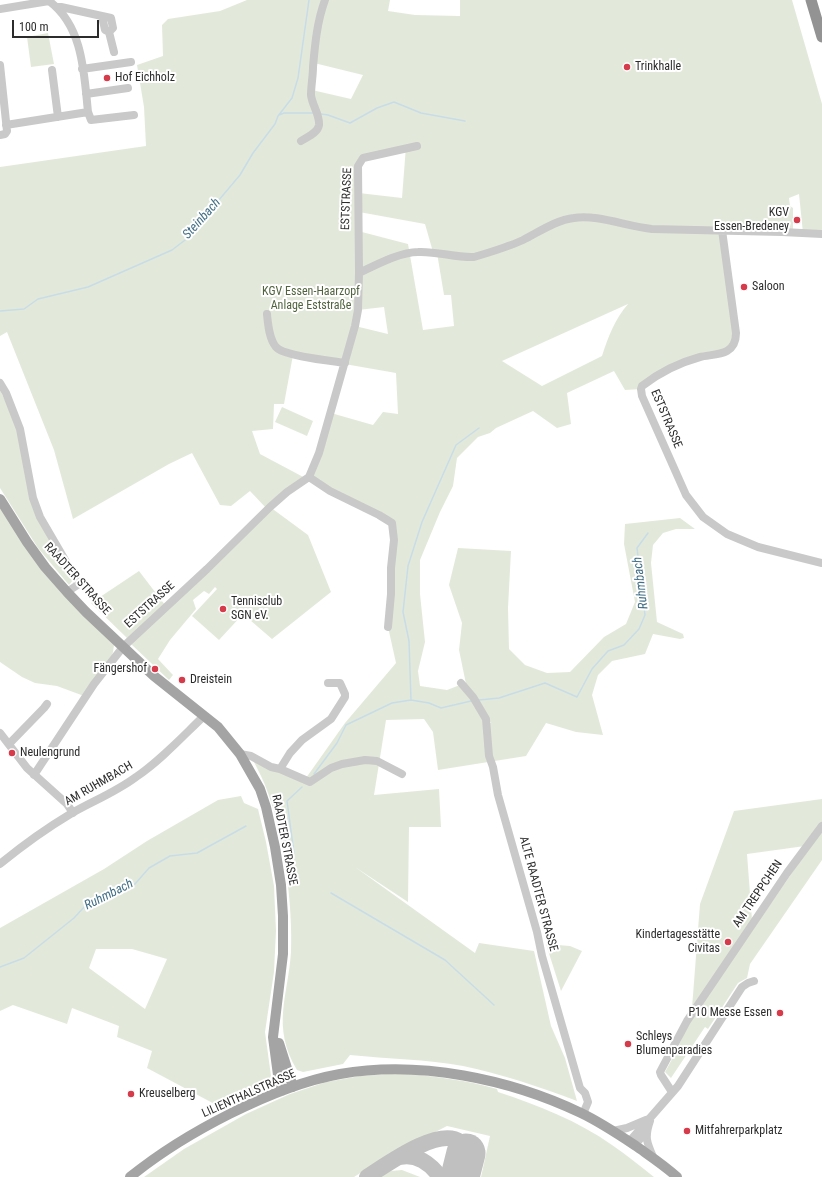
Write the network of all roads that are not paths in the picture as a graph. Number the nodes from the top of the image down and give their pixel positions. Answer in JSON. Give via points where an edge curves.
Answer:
{"nodes":[{"id":1,"x":325,"y":0,"type":"edge"},
{"id":2,"x":811,"y":0,"type":"edge"},
{"id":3,"x":49,"y":1,"type":"edge"},
{"id":4,"x":58,"y":7,"type":"junction"},
{"id":5,"x":0,"y":9,"type":"edge"},
{"id":6,"x":822,"y":37,"type":"edge"},
{"id":7,"x":114,"y":52,"type":"dead end"},
{"id":8,"x":130,"y":62,"type":"dead end"},
{"id":9,"x":0,"y":65,"type":"edge"},
{"id":10,"x":82,"y":69,"type":"junction"},
{"id":11,"x":52,"y":70,"type":"dead end"},
{"id":12,"x":128,"y":88,"type":"dead end"},
{"id":13,"x":86,"y":94,"type":"junction"},
{"id":14,"x":88,"y":112,"type":"junction"},
{"id":15,"x":134,"y":115,"type":"dead end"},
{"id":16,"x":58,"y":117,"type":"junction"},
{"id":17,"x":6,"y":125,"type":"junction"},
{"id":18,"x":0,"y":135,"type":"edge"},
{"id":19,"x":301,"y":141,"type":"dead end"},
{"id":20,"x":417,"y":146,"type":"dead end"},
{"id":21,"x":722,"y":230,"type":"junction"},
{"id":22,"x":822,"y":234,"type":"edge"},
{"id":23,"x":359,"y":273,"type":"junction"},
{"id":24,"x":267,"y":314,"type":"dead end"},
{"id":25,"x":345,"y":363,"type":"junction"},
{"id":26,"x":0,"y":384,"type":"edge"},
{"id":27,"x":309,"y":477,"type":"junction"},
{"id":28,"x":0,"y":499,"type":"edge"},
{"id":29,"x":822,"y":563,"type":"edge"},
{"id":30,"x":68,"y":592,"type":"junction"},
{"id":31,"x":388,"y":627,"type":"dead end"},
{"id":32,"x":123,"y":647,"type":"junction"},
{"id":33,"x":328,"y":683,"type":"dead end"},
{"id":34,"x":461,"y":683,"type":"dead end"},
{"id":35,"x":46,"y":704,"type":"dead end"},
{"id":36,"x":204,"y":716,"type":"junction"},
{"id":37,"x":0,"y":735,"type":"edge"},
{"id":38,"x":8,"y":744,"type":"junction"},
{"id":39,"x":240,"y":754,"type":"junction"},
{"id":40,"x":280,"y":769,"type":"junction"},
{"id":41,"x":402,"y":774,"type":"dead end"},
{"id":42,"x":34,"y":775,"type":"junction"},
{"id":43,"x":73,"y":812,"type":"junction"},
{"id":44,"x":822,"y":826,"type":"edge"},
{"id":45,"x":0,"y":864,"type":"edge"},
{"id":46,"x":754,"y":981,"type":"dead end"},
{"id":47,"x":275,"y":1025,"type":"junction"},
{"id":48,"x":293,"y":1087,"type":"junction"},
{"id":49,"x":282,"y":1091,"type":"junction"},
{"id":50,"x":672,"y":1092,"type":"junction"},
{"id":51,"x":583,"y":1114,"type":"junction"},
{"id":52,"x":650,"y":1118,"type":"junction"},
{"id":53,"x":614,"y":1131,"type":"junction"},
{"id":54,"x":646,"y":1132,"type":"junction"},
{"id":55,"x":632,"y":1144,"type":"junction"},
{"id":56,"x":655,"y":1159,"type":"junction"},
{"id":57,"x":130,"y":1177,"type":"edge"},
{"id":58,"x":677,"y":1177,"type":"edge"}],
"edges":[{"from":1,"to":19,"type":"street","via":[[314,44],[312,102],[319,125],[318,129]]},
{"from":2,"to":6,"type":"highway"},
{"from":3,"to":4,"type":"street"},
{"from":3,"to":5,"type":"street"},
{"from":4,"to":7,"type":"street","via":[[111,18],[113,28],[109,32]]},
{"from":4,"to":10,"type":"street","via":[[78,41]]},
{"from":8,"to":10,"type":"street"},
{"from":9,"to":17,"type":"street"},
{"from":10,"to":13,"type":"street"},
{"from":11,"to":16,"type":"street"},
{"from":12,"to":13,"type":"street"},
{"from":13,"to":14,"type":"street"},
{"from":14,"to":15,"type":"street","via":[[91,120]]},
{"from":14,"to":16,"type":"street"},
{"from":16,"to":17,"type":"street"},
{"from":17,"to":18,"type":"street","via":[[7,131]]},
{"from":20,"to":23,"type":"street","name":"ESTSTRASSE","via":[[363,158],[358,166]]},
{"from":21,"to":22,"type":"street"},
{"from":21,"to":23,"type":"street","via":[[652,230],[594,218],[575,218],[562,220],[522,240],[474,257],[411,252]]},
{"from":21,"to":29,"type":"street","name":"ESTSTRASSE","via":[[736,333],[733,347],[726,352],[683,362],[666,369],[642,386],[642,396],[686,495],[703,517],[726,534],[758,547]]},
{"from":23,"to":25,"type":"street","name":"ESTSTRASSE","via":[[358,310]]},
{"from":24,"to":25,"type":"street","via":[[272,342],[279,350]]},
{"from":25,"to":27,"type":"street","name":"ESTSTRASSE","via":[[319,453]]},
{"from":26,"to":30,"type":"street","via":[[20,429],[33,498],[40,517],[79,584]]},
{"from":27,"to":31,"type":"street","via":[[330,491],[392,523],[394,540]]},
{"from":27,"to":32,"type":"street","name":"ESTSTRASSE","via":[[270,507]]},
{"from":28,"to":30,"type":"main road","name":"RAADTER STRASSE","via":[[45,567]]},
{"from":30,"to":32,"type":"main road","name":"RAADTER STRASSE"},
{"from":32,"to":36,"type":"main road","name":"RAADTER STRASSE"},
{"from":32,"to":42,"type":"street","name":"ESTSTRASSE","via":[[94,684]]},
{"from":33,"to":40,"type":"street","via":[[340,683],[345,697],[332,719],[302,740]]},
{"from":34,"to":51,"type":"street","name":"ALTE RAADTER STRASSE","via":[[486,719],[489,756],[498,795],[580,1088],[588,1102]]},
{"from":35,"to":38,"type":"street"},
{"from":36,"to":39,"type":"main road","name":"RAADTER STRASSE"},
{"from":36,"to":43,"type":"street","name":"AM RUHMBACH","via":[[162,757],[136,777],[110,794]]},
{"from":37,"to":38,"type":"street"},
{"from":38,"to":42,"type":"street"},
{"from":39,"to":40,"type":"street"},
{"from":39,"to":47,"type":"main road","name":"RAADTER STRASSE","via":[[260,789],[266,807],[280,885],[283,954]]},
{"from":40,"to":41,"type":"street","via":[[310,782],[331,768],[365,760],[377,761]]},
{"from":42,"to":43,"type":"street"},
{"from":43,"to":45,"type":"street","name":"AM RUHMBACH","via":[[30,840]]},
{"from":44,"to":50,"type":"street","name":"AM TREPPCHEN","via":[[787,873],[687,1021],[660,1072]]},
{"from":46,"to":50,"type":"street","via":[[742,987]]},
{"from":47,"to":48,"type":"main road","name":"RAADTER STRASSE"},
{"from":47,"to":49,"type":"main road","name":"RAADTER STRASSE","via":[[273,1037]]},
{"from":48,"to":49,"type":"main road","name":"LILIENTHALSTRASSE"},
{"from":48,"to":51,"type":"main road","name":"LILIENTHALSTRASSE","via":[[340,1074],[363,1071],[440,1072],[514,1088]]},
{"from":49,"to":57,"type":"main road","name":"LILIENTHALSTRASSE","via":[[200,1131]]},
{"from":50,"to":52,"type":"street"},
{"from":51,"to":53,"type":"main road","name":"LILIENTHALSTRASSE"},
{"from":52,"to":53,"type":"street"},
{"from":52,"to":54,"type":"street"},
{"from":52,"to":55,"type":"street"},
{"from":53,"to":55,"type":"main road","name":"LILIENTHALSTRASSE"},
{"from":54,"to":55,"type":"street"},
{"from":54,"to":56,"type":"street"},
{"from":55,"to":56,"type":"main road","name":"LILIENTHALSTRASSE"},
{"from":56,"to":58,"type":"main road","name":"LILIENTHALSTRASSE"}]}
